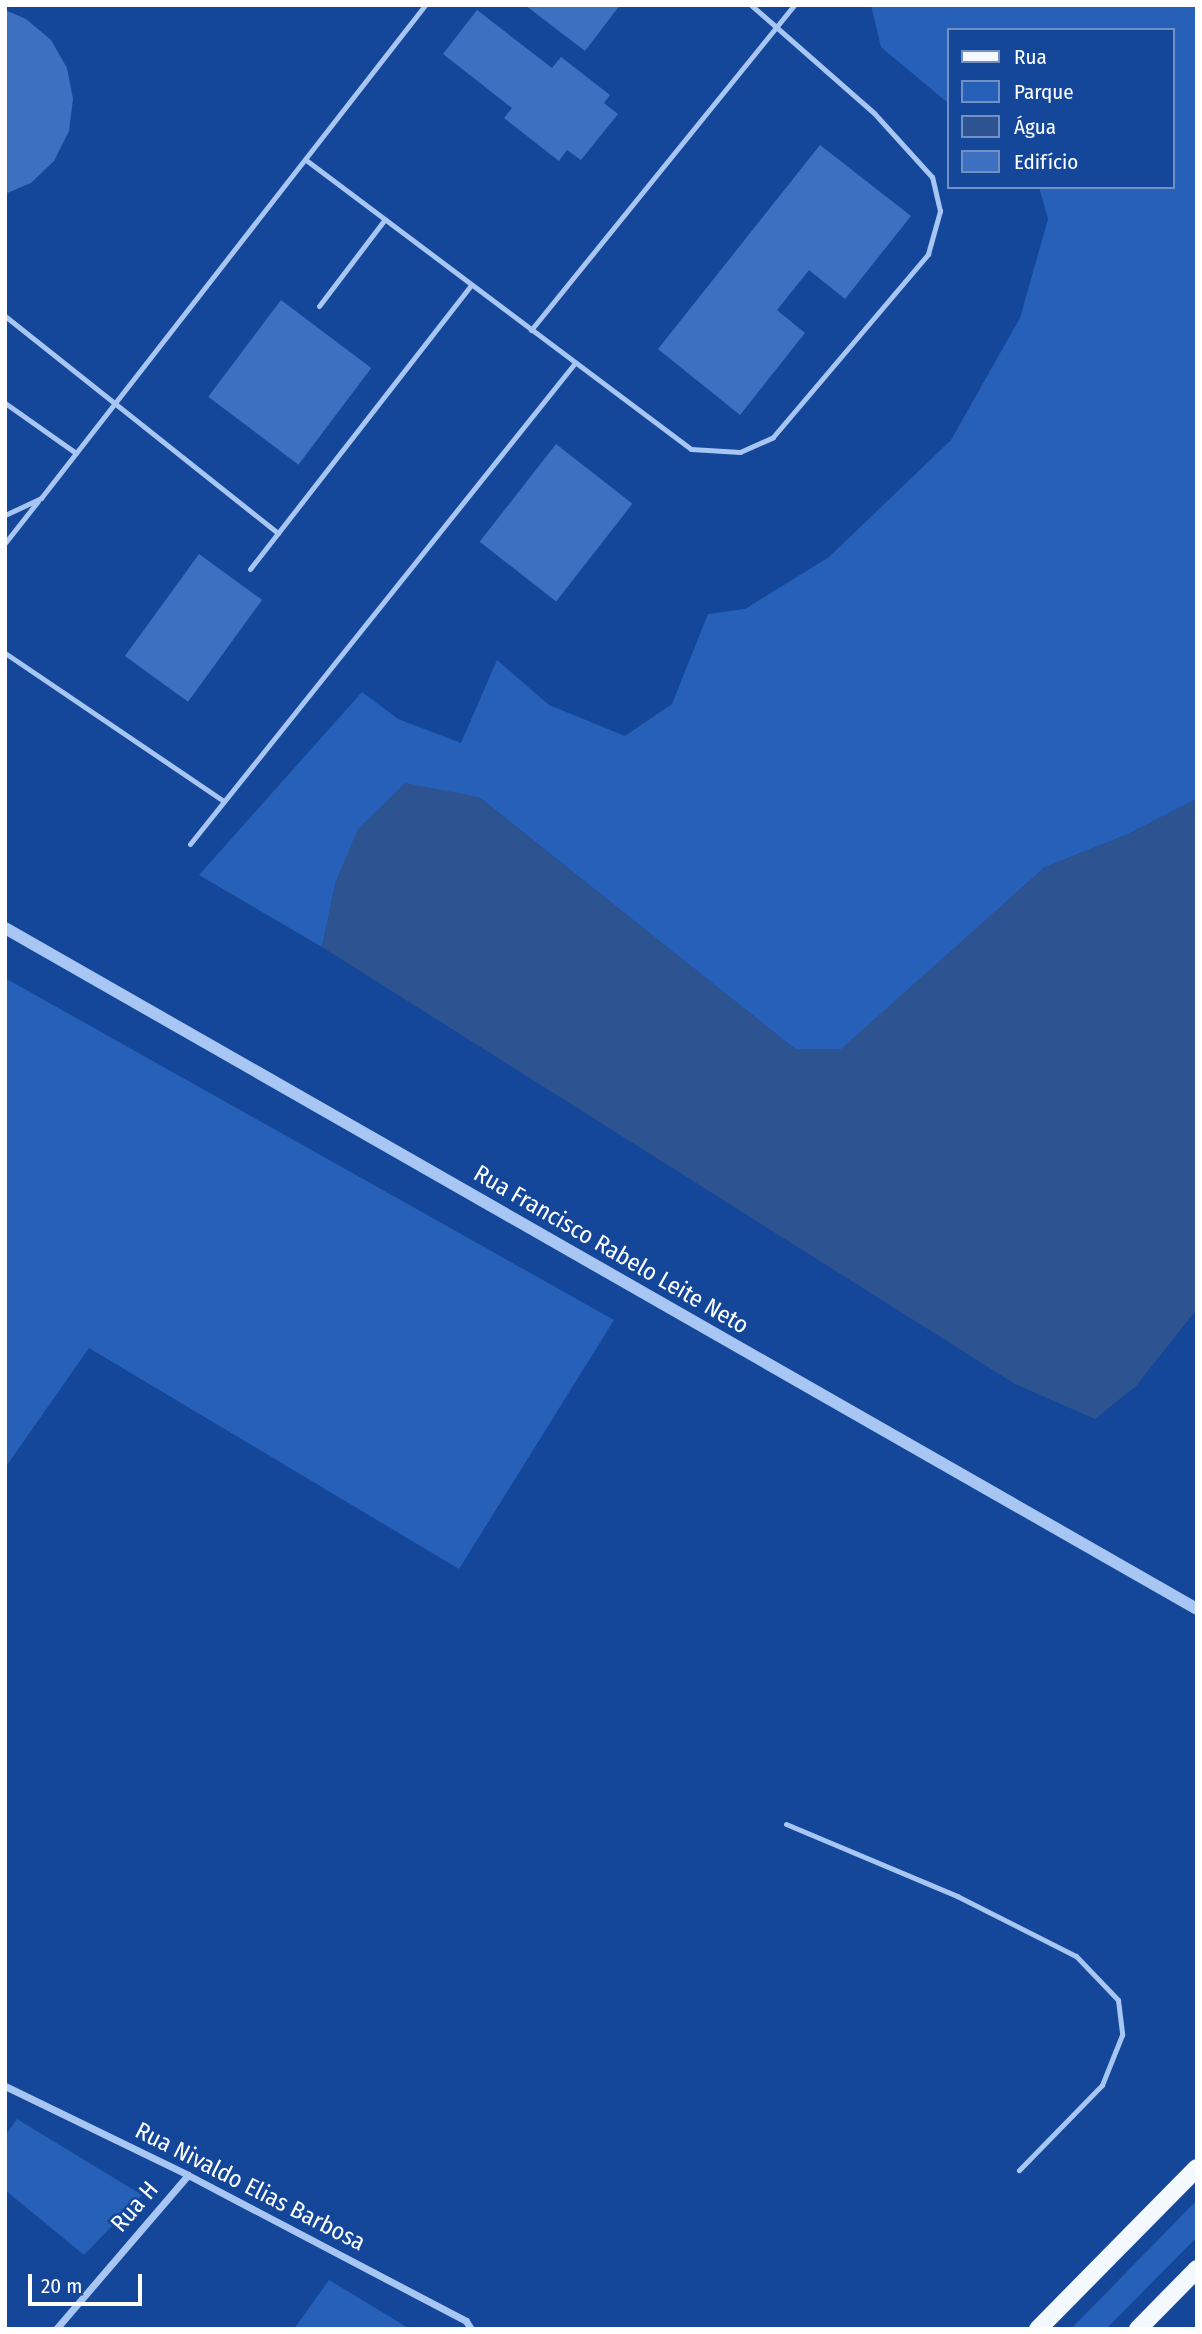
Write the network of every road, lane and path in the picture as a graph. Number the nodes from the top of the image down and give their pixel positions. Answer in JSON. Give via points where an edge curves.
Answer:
{"nodes":[{"id":1,"x":425,"y":5,"type":"edge"},
{"id":2,"x":751,"y":5,"type":"edge"},
{"id":3,"x":794,"y":5,"type":"edge"},
{"id":4,"x":777,"y":27,"type":"junction"},
{"id":5,"x":306,"y":160,"type":"junction"},
{"id":6,"x":385,"y":219,"type":"junction"},
{"id":7,"x":471,"y":285,"type":"junction"},
{"id":8,"x":318,"y":306,"type":"dead end"},
{"id":9,"x":5,"y":316,"type":"edge"},
{"id":10,"x":531,"y":330,"type":"junction"},
{"id":11,"x":575,"y":363,"type":"junction"},
{"id":12,"x":116,"y":402,"type":"junction"},
{"id":13,"x":5,"y":403,"type":"edge"},
{"id":14,"x":76,"y":453,"type":"junction"},
{"id":15,"x":41,"y":498,"type":"junction"},
{"id":16,"x":5,"y":515,"type":"edge"},
{"id":17,"x":278,"y":533,"type":"junction"},
{"id":18,"x":5,"y":543,"type":"edge"},
{"id":19,"x":250,"y":569,"type":"dead end"},
{"id":20,"x":5,"y":653,"type":"edge"},
{"id":21,"x":224,"y":801,"type":"junction"},
{"id":22,"x":190,"y":844,"type":"dead end"},
{"id":23,"x":5,"y":928,"type":"edge"},
{"id":24,"x":1197,"y":1609,"type":"edge"},
{"id":25,"x":786,"y":1824,"type":"dead end"},
{"id":26,"x":5,"y":2086,"type":"edge"},
{"id":27,"x":1197,"y":2168,"type":"edge"},
{"id":28,"x":1018,"y":2170,"type":"dead end"},
{"id":29,"x":188,"y":2175,"type":"junction"},
{"id":30,"x":1197,"y":2269,"type":"edge"},
{"id":31,"x":56,"y":2329,"type":"edge"},
{"id":32,"x":471,"y":2329,"type":"edge"},
{"id":33,"x":1038,"y":2329,"type":"edge"},
{"id":34,"x":1138,"y":2329,"type":"edge"}],
"edges":[{"from":1,"to":5,"type":"lane"},
{"from":2,"to":4,"type":"lane"},
{"from":3,"to":4,"type":"lane"},
{"from":4,"to":10,"type":"lane"},
{"from":4,"to":11,"type":"lane","via":[[874,113],[932,177],[940,212],[928,254],[773,437],[740,452],[691,449]]},
{"from":5,"to":6,"type":"lane"},
{"from":5,"to":12,"type":"lane"},
{"from":6,"to":7,"type":"lane"},
{"from":6,"to":8,"type":"lane"},
{"from":7,"to":10,"type":"lane"},
{"from":7,"to":17,"type":"lane"},
{"from":9,"to":12,"type":"lane"},
{"from":10,"to":11,"type":"lane"},
{"from":11,"to":21,"type":"lane"},
{"from":12,"to":14,"type":"lane"},
{"from":12,"to":17,"type":"lane"},
{"from":13,"to":14,"type":"lane"},
{"from":14,"to":15,"type":"lane"},
{"from":15,"to":16,"type":"lane"},
{"from":15,"to":18,"type":"lane"},
{"from":17,"to":19,"type":"lane"},
{"from":20,"to":21,"type":"lane"},
{"from":21,"to":22,"type":"lane"},
{"from":23,"to":24,"type":"street","name":"Rua Francisco Rabelo Leite Neto"},
{"from":25,"to":28,"type":"lane","via":[[957,1896],[1076,1956],[1118,2000],[1122,2035],[1102,2085]]},
{"from":26,"to":29,"type":"street","name":"Rua Nivaldo Elias Barbosa"},
{"from":27,"to":33,"type":"main road"},
{"from":29,"to":31,"type":"street","name":"Rua H"},
{"from":29,"to":32,"type":"street","name":"Rua Nivaldo Elias Barbosa","via":[[466,2321]]},
{"from":30,"to":34,"type":"main road"}]}
